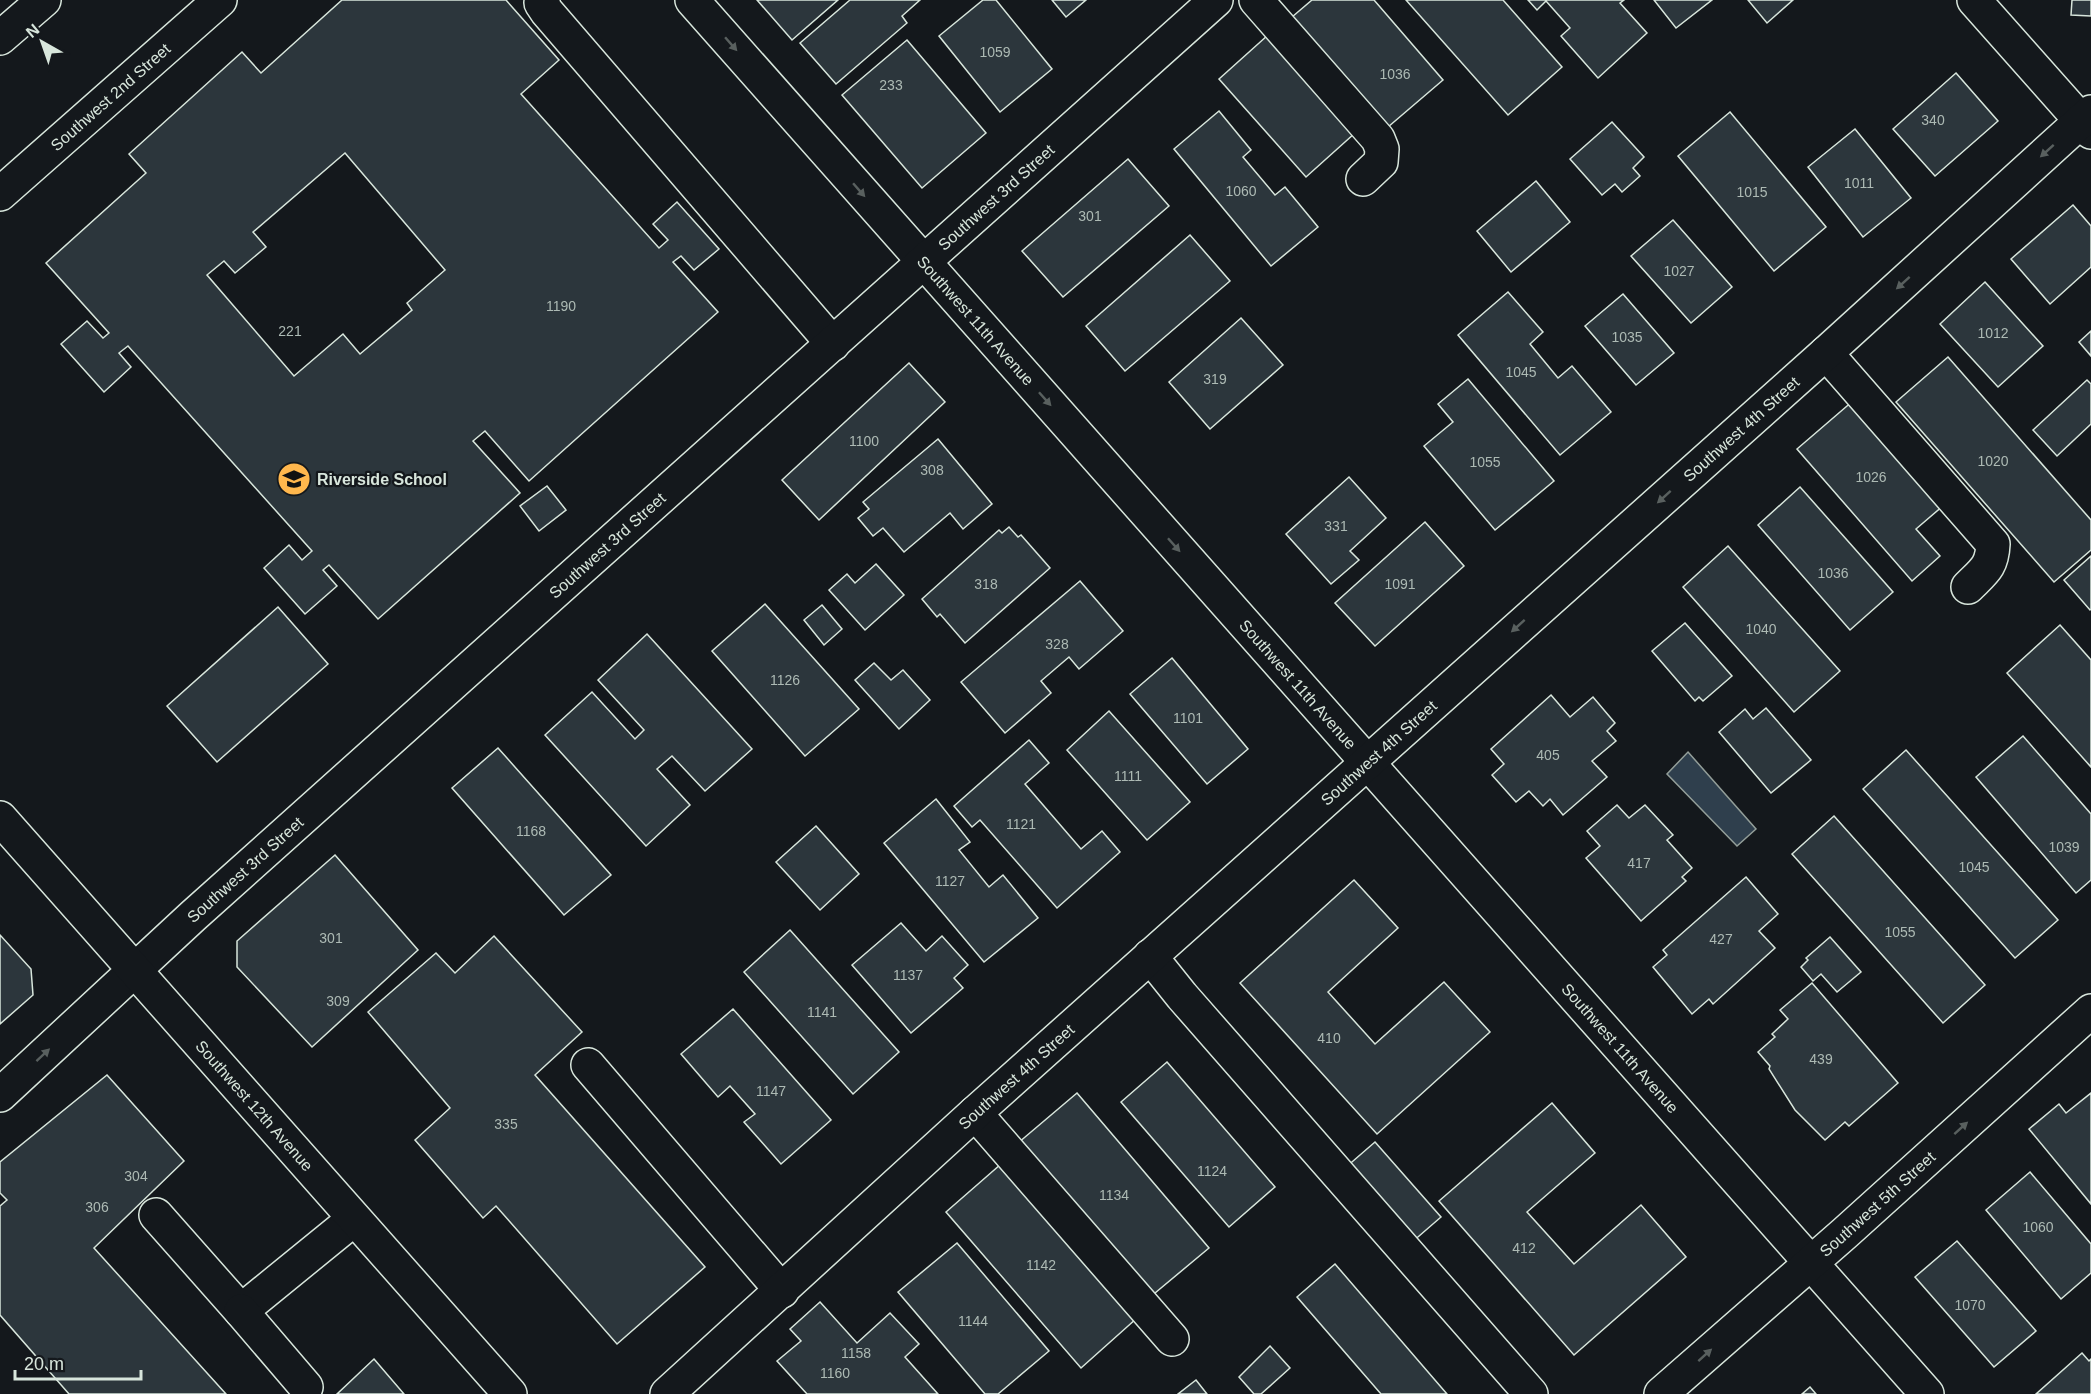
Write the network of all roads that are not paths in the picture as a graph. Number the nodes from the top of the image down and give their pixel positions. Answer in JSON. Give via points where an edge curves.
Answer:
{"nodes":[{"id":1,"x":44,"y":0,"type":"edge"},
{"id":2,"x":543,"y":0,"type":"edge"},
{"id":3,"x":692,"y":0,"type":"edge"},
{"id":4,"x":1216,"y":0,"type":"edge"},
{"id":5,"x":1256,"y":0,"type":"edge"},
{"id":6,"x":1974,"y":0,"type":"edge"},
{"id":7,"x":206,"y":4,"type":"edge"},
{"id":8,"x":0,"y":38,"type":"edge"},
{"id":9,"x":2088,"y":122,"type":"edge"},
{"id":10,"x":1362,"y":178,"type":"dead end"},
{"id":11,"x":0,"y":194,"type":"edge"},
{"id":12,"x":923,"y":262,"type":"junction"},
{"id":13,"x":833,"y":345,"type":"junction"},
{"id":14,"x":1826,"y":353,"type":"junction"},
{"id":15,"x":1968,"y":587,"type":"dead end"},
{"id":16,"x":1367,"y":762,"type":"junction"},
{"id":17,"x":0,"y":818,"type":"edge"},
{"id":18,"x":1150,"y":956,"type":"junction"},
{"id":19,"x":134,"y":970,"type":"junction"},
{"id":20,"x":2091,"y":1011,"type":"edge"},
{"id":21,"x":588,"y":1065,"type":"dead end"},
{"id":22,"x":0,"y":1095,"type":"edge"},
{"id":23,"x":975,"y":1113,"type":"junction"},
{"id":24,"x":156,"y":1215,"type":"dead end"},
{"id":25,"x":354,"y":1219,"type":"junction"},
{"id":26,"x":1811,"y":1262,"type":"junction"},
{"id":27,"x":782,"y":1291,"type":"junction"},
{"id":28,"x":241,"y":1311,"type":"junction"},
{"id":29,"x":1172,"y":1339,"type":"dead end"},
{"id":30,"x":306,"y":1387,"type":"dead end"},
{"id":31,"x":510,"y":1394,"type":"edge"},
{"id":32,"x":667,"y":1394,"type":"edge"},
{"id":33,"x":1531,"y":1394,"type":"edge"},
{"id":34,"x":1662,"y":1394,"type":"edge"},
{"id":35,"x":1926,"y":1394,"type":"edge"}],
"edges":[{"from":1,"to":8,"type":"street"},
{"from":2,"to":13,"type":"street","via":[[547,12]]},
{"from":3,"to":12,"type":"street","name":"Southwest 11th Avenue","one_way":true},
{"from":4,"to":12,"type":"street","name":"Southwest 3rd Street"},
{"from":5,"to":10,"type":"street","via":[[1378,139],[1381,162]]},
{"from":6,"to":9,"type":"street"},
{"from":7,"to":11,"type":"street","name":"Southwest 2nd Street"},
{"from":9,"to":14,"type":"street","name":"Southwest 4th Street","one_way":true},
{"from":12,"to":13,"type":"street","name":"Southwest 3rd Street"},
{"from":12,"to":16,"type":"street","name":"Southwest 11th Avenue","one_way":true},
{"from":13,"to":19,"type":"street","name":"Southwest 3rd Street"},
{"from":14,"to":15,"type":"street","via":[[1993,544],[1992,559]]},
{"from":14,"to":16,"type":"street","name":"Southwest 4th Street","one_way":true},
{"from":16,"to":18,"type":"street","name":"Southwest 4th Street"},
{"from":16,"to":26,"type":"street","name":"Southwest 11th Avenue"},
{"from":17,"to":19,"type":"street","name":"Southwest 12th Avenue"},
{"from":18,"to":23,"type":"street","name":"Southwest 4th Street"},
{"from":18,"to":33,"type":"street"},
{"from":22,"to":19,"type":"street","name":"Southwest 3rd Street","one_way":true},
{"from":19,"to":25,"type":"street","name":"Southwest 12th Avenue"},
{"from":26,"to":20,"type":"street","name":"Southwest 5th Street","one_way":true},
{"from":21,"to":27,"type":"street"},
{"from":23,"to":27,"type":"street","name":"Southwest 4th Street"},
{"from":23,"to":29,"type":"street"},
{"from":24,"to":28,"type":"street"},
{"from":25,"to":28,"type":"street"},
{"from":25,"to":31,"type":"street","name":"Southwest 12th Avenue"},
{"from":34,"to":26,"type":"street","name":"Southwest 5th Street","one_way":true},
{"from":26,"to":35,"type":"street","name":"Southwest 11th Avenue"},
{"from":27,"to":32,"type":"street","name":"Southwest 4th Street"},
{"from":28,"to":30,"type":"street"}]}
